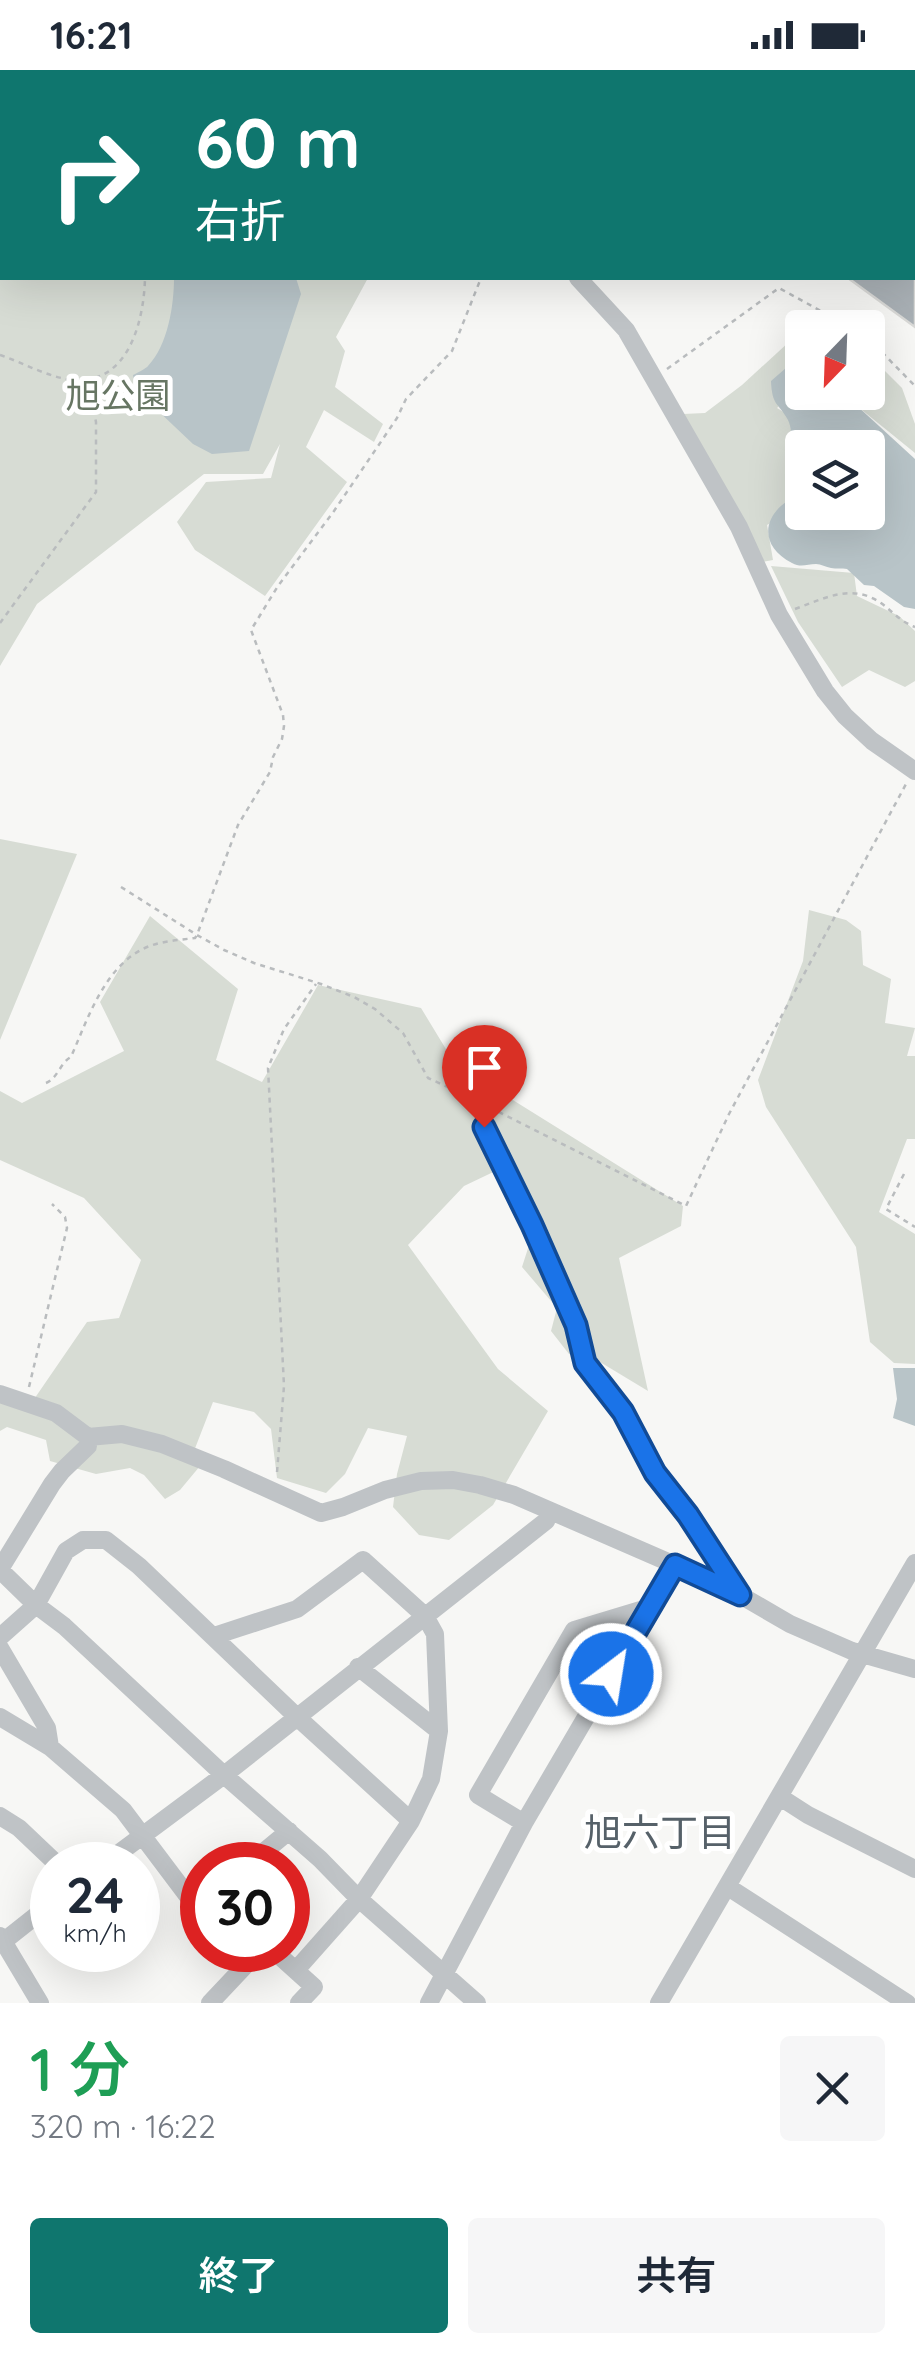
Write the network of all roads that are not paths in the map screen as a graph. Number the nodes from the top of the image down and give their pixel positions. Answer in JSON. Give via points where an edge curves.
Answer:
{"nodes":[{"id":1,"x":580,"y":280,"type":"edge"},
{"id":2,"x":914,"y":770,"type":"edge"},
{"id":3,"x":484,"y":1127,"type":"dead end"},
{"id":4,"x":0,"y":1394,"type":"edge"},
{"id":5,"x":88,"y":1437,"type":"junction"},
{"id":6,"x":550,"y":1512,"type":"junction"},
{"id":7,"x":915,"y":1563,"type":"edge"},
{"id":8,"x":675,"y":1565,"type":"junction"},
{"id":9,"x":0,"y":1570,"type":"edge"},
{"id":10,"x":740,"y":1595,"type":"junction"},
{"id":11,"x":36,"y":1605,"type":"junction"},
{"id":12,"x":650,"y":1608,"type":"junction"},
{"id":13,"x":425,"y":1616,"type":"junction"},
{"id":14,"x":214,"y":1636,"type":"junction"},
{"id":15,"x":0,"y":1637,"type":"edge"},
{"id":16,"x":0,"y":1648,"type":"edge"},
{"id":17,"x":864,"y":1654,"type":"junction"},
{"id":18,"x":358,"y":1667,"type":"junction"},
{"id":19,"x":915,"y":1670,"type":"edge"},
{"id":20,"x":0,"y":1717,"type":"edge"},
{"id":21,"x":297,"y":1717,"type":"junction"},
{"id":22,"x":438,"y":1731,"type":"junction"},
{"id":23,"x":50,"y":1747,"type":"junction"},
{"id":24,"x":224,"y":1776,"type":"junction"},
{"id":25,"x":780,"y":1797,"type":"junction"},
{"id":26,"x":0,"y":1816,"type":"edge"},
{"id":27,"x":411,"y":1821,"type":"junction"},
{"id":28,"x":524,"y":1823,"type":"junction"},
{"id":29,"x":289,"y":1832,"type":"junction"},
{"id":30,"x":142,"y":1837,"type":"junction"},
{"id":31,"x":34,"y":1842,"type":"edge"},
{"id":32,"x":135,"y":1842,"type":"edge"},
{"id":33,"x":277,"y":1842,"type":"edge"},
{"id":34,"x":915,"y":1870,"type":"edge"},
{"id":35,"x":180,"y":1886,"type":"edge"},
{"id":36,"x":728,"y":1886,"type":"junction"},
{"id":37,"x":359,"y":1899,"type":"junction"},
{"id":38,"x":30,"y":1919,"type":"edge"},
{"id":39,"x":2,"y":1939,"type":"edge"},
{"id":40,"x":310,"y":1954,"type":"edge"},
{"id":41,"x":239,"y":1972,"type":"edge"},
{"id":42,"x":298,"y":1972,"type":"edge"},
{"id":43,"x":444,"y":1975,"type":"junction"},
{"id":44,"x":663,"y":2001,"type":"edge"},
{"id":45,"x":40,"y":2003,"type":"edge"},
{"id":46,"x":210,"y":2003,"type":"edge"},
{"id":47,"x":299,"y":2003,"type":"edge"},
{"id":48,"x":428,"y":2003,"type":"edge"},
{"id":49,"x":477,"y":2003,"type":"edge"},
{"id":50,"x":907,"y":2003,"type":"edge"}],
"edges":[{"from":1,"to":2,"type":"street","via":[[626,330],[825,692],[872,741]]},
{"from":3,"to":10,"type":"street","via":[[576,1325],[585,1363]]},
{"from":4,"to":5,"type":"street","via":[[56,1412]]},
{"from":5,"to":6,"type":"street","via":[[122,1434],[162,1444],[320,1512],[421,1481],[453,1480]]},
{"from":5,"to":9,"type":"street"},
{"from":6,"to":8,"type":"street"},
{"from":6,"to":13,"type":"street"},
{"from":7,"to":17,"type":"street"},
{"from":8,"to":10,"type":"street"},
{"from":8,"to":12,"type":"street"},
{"from":9,"to":11,"type":"street"},
{"from":10,"to":17,"type":"street"},
{"from":11,"to":14,"type":"street","via":[[66,1551],[82,1540],[106,1540]]},
{"from":11,"to":15,"type":"street"},
{"from":11,"to":24,"type":"street"},
{"from":12,"to":28,"type":"street"},
{"from":12,"to":28,"type":"street","via":[[574,1630],[564,1646],[478,1794]]},
{"from":13,"to":14,"type":"street","via":[[363,1560],[297,1609]]},
{"from":13,"to":18,"type":"street"},
{"from":13,"to":22,"type":"street","via":[[435,1634]]},
{"from":14,"to":21,"type":"street"},
{"from":16,"to":23,"type":"street","via":[[47,1728]]},
{"from":17,"to":19,"type":"street"},
{"from":17,"to":25,"type":"street"},
{"from":18,"to":21,"type":"street"},
{"from":18,"to":22,"type":"street"},
{"from":20,"to":23,"type":"street"},
{"from":21,"to":24,"type":"street"},
{"from":21,"to":27,"type":"street"},
{"from":22,"to":27,"type":"street","via":[[431,1779]]},
{"from":23,"to":30,"type":"street","via":[[123,1810]]},
{"from":24,"to":29,"type":"street"},
{"from":24,"to":30,"type":"street"},
{"from":25,"to":34,"type":"street"},
{"from":25,"to":36,"type":"street"},
{"from":26,"to":31,"type":"street"},
{"from":27,"to":37,"type":"street"},
{"from":28,"to":43,"type":"street"},
{"from":29,"to":33,"type":"street"},
{"from":29,"to":37,"type":"street"},
{"from":30,"to":32,"type":"street"},
{"from":30,"to":35,"type":"street"},
{"from":36,"to":44,"type":"street"},
{"from":36,"to":50,"type":"street"},
{"from":37,"to":40,"type":"street"},
{"from":37,"to":43,"type":"street"},
{"from":38,"to":39,"type":"street"},
{"from":39,"to":45,"type":"street"},
{"from":41,"to":46,"type":"street"},
{"from":42,"to":47,"type":"street","via":[[314,1987]]},
{"from":43,"to":48,"type":"street"},
{"from":43,"to":49,"type":"street"}]}
